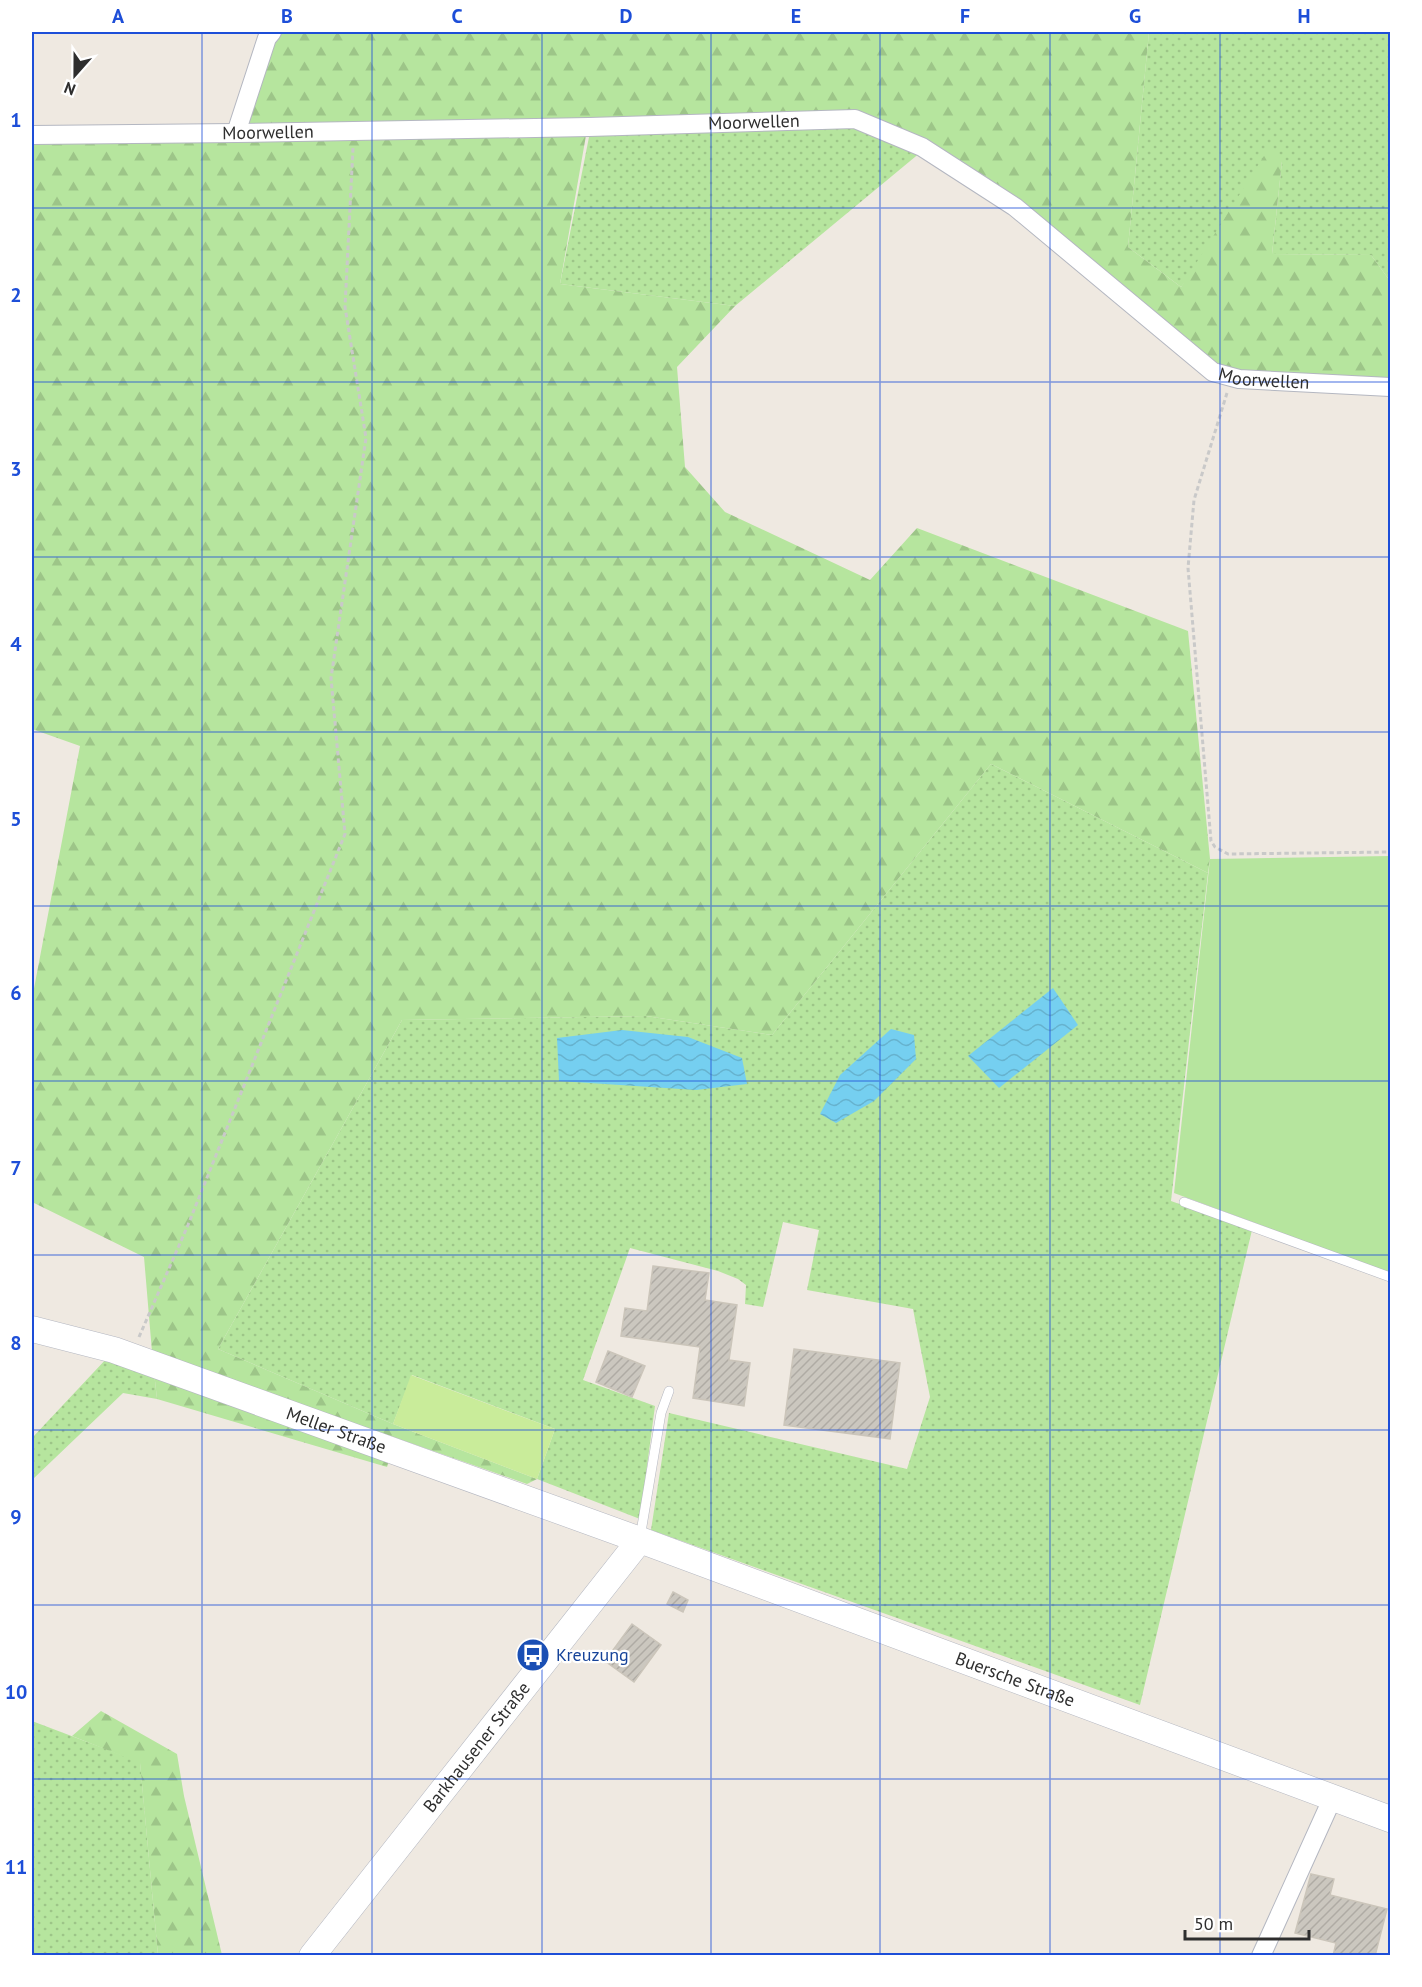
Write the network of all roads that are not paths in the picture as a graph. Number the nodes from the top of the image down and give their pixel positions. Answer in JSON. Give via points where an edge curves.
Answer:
{"nodes":[{"id":1,"x":272,"y":32,"type":"edge"},
{"id":2,"x":236,"y":133,"type":"junction"},
{"id":3,"x":32,"y":135,"type":"edge"},
{"id":4,"x":1390,"y":387,"type":"edge"},
{"id":5,"x":1184,"y":1202,"type":"dead end"},
{"id":6,"x":1390,"y":1276,"type":"edge"},
{"id":7,"x":32,"y":1329,"type":"edge"},
{"id":8,"x":669,"y":1391,"type":"dead end"},
{"id":9,"x":640,"y":1540,"type":"junction"},
{"id":10,"x":1333,"y":1797,"type":"junction"},
{"id":11,"x":1390,"y":1819,"type":"edge"},
{"id":12,"x":312,"y":1956,"type":"edge"},
{"id":13,"x":1261,"y":1956,"type":"edge"}],
"edges":[{"from":1,"to":2,"type":"street"},
{"from":2,"to":3,"type":"street","name":"Moorwellen"},
{"from":2,"to":4,"type":"street","name":"Moorwellen","via":[[855,119],[922,147],[1015,207],[1213,372],[1232,377]]},
{"from":5,"to":6,"type":"lane"},
{"from":7,"to":9,"type":"main road","name":"Meller Straße","via":[[131,1356]]},
{"from":8,"to":9,"type":"lane","via":[[661,1413]]},
{"from":9,"to":10,"type":"main road","name":"Buersche Straße"},
{"from":9,"to":12,"type":"main road","name":"Barkhausener Straße"},
{"from":10,"to":11,"type":"main road","name":"Buersche Straße"},
{"from":10,"to":13,"type":"street"}]}
